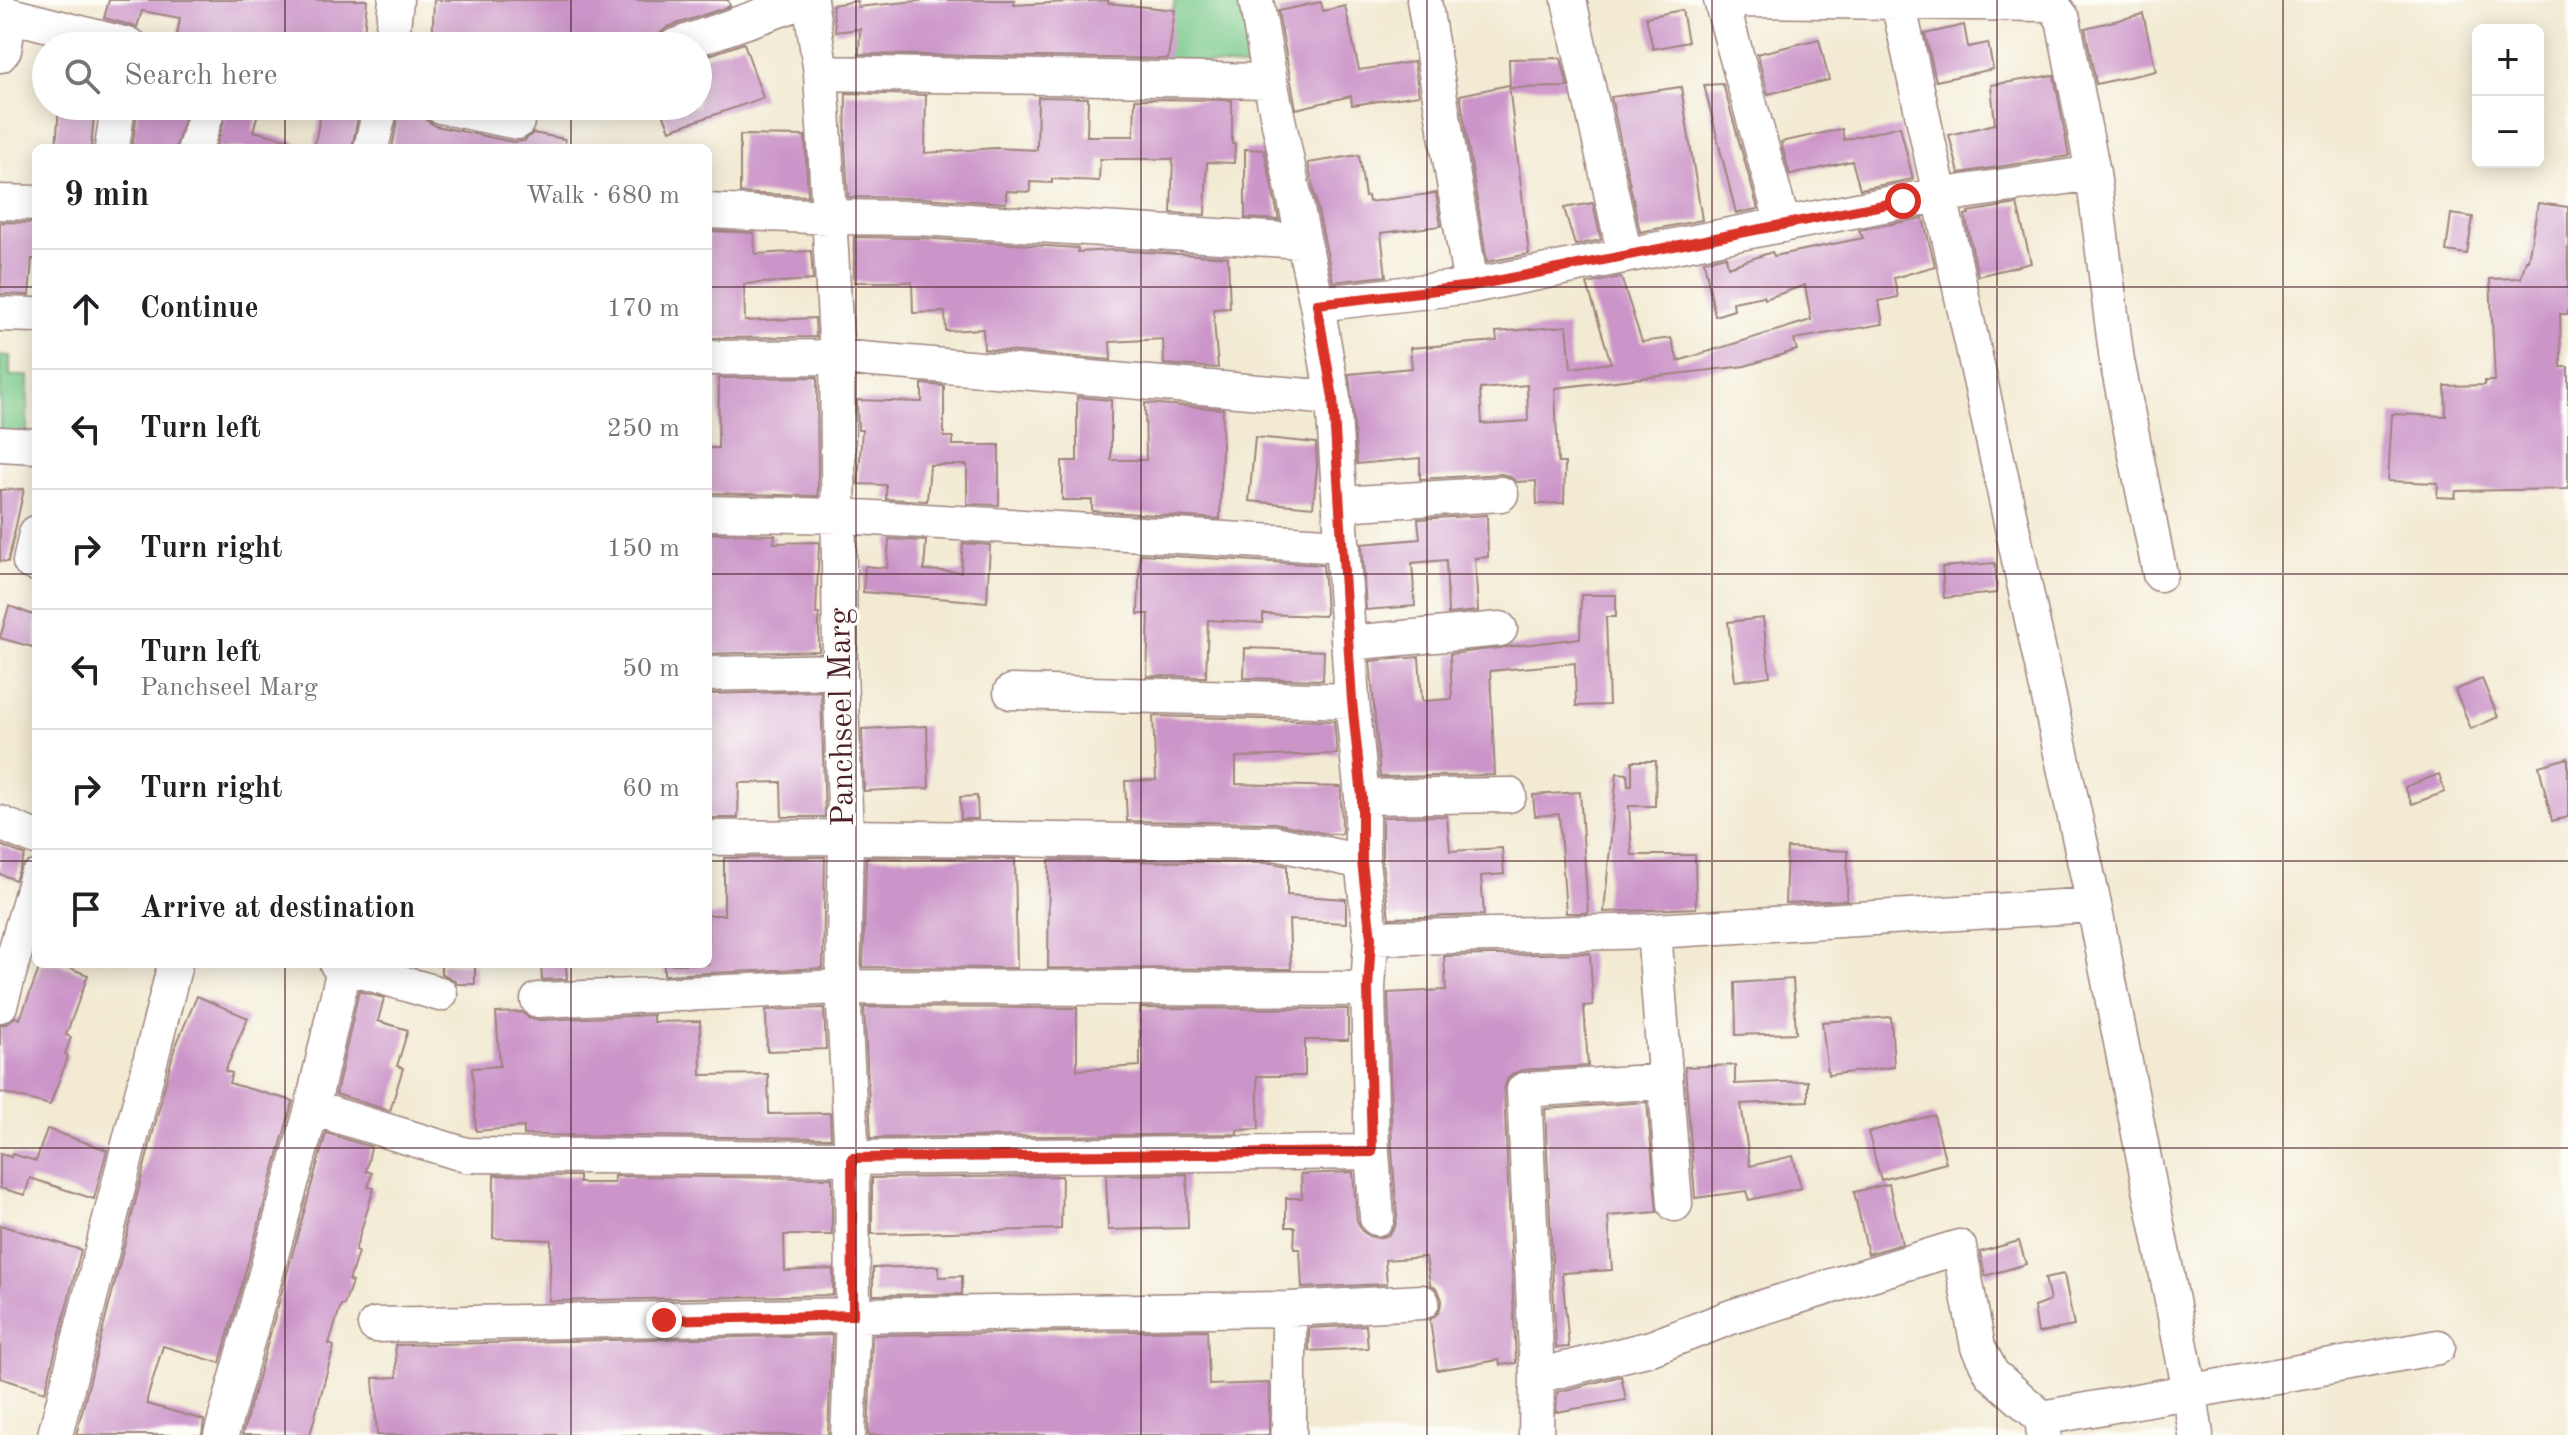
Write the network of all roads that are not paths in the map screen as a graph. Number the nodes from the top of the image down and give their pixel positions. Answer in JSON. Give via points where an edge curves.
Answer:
{"nodes":[{"id":1,"x":396,"y":0,"type":"edge"},
{"id":2,"x":809,"y":0,"type":"edge"},
{"id":3,"x":1256,"y":0,"type":"edge"},
{"id":4,"x":1424,"y":0,"type":"edge"},
{"id":5,"x":1569,"y":0,"type":"edge"},
{"id":6,"x":1721,"y":0,"type":"edge"},
{"id":7,"x":1743,"y":0,"type":"edge"},
{"id":8,"x":1877,"y":1,"type":"edge"},
{"id":9,"x":5,"y":12,"type":"edge"},
{"id":10,"x":78,"y":32,"type":"edge"},
{"id":11,"x":393,"y":32,"type":"edge"},
{"id":12,"x":712,"y":33,"type":"edge"},
{"id":13,"x":0,"y":55,"type":"edge"},
{"id":14,"x":821,"y":73,"type":"junction"},
{"id":15,"x":1270,"y":81,"type":"junction"},
{"id":16,"x":116,"y":120,"type":"edge"},
{"id":17,"x":204,"y":120,"type":"edge"},
{"id":18,"x":378,"y":120,"type":"edge"},
{"id":19,"x":507,"y":120,"type":"edge"},
{"id":20,"x":517,"y":122,"type":"dead end"},
{"id":21,"x":113,"y":144,"type":"edge"},
{"id":22,"x":196,"y":144,"type":"edge"},
{"id":23,"x":372,"y":144,"type":"edge"},
{"id":24,"x":2093,"y":173,"type":"junction"},
{"id":25,"x":1939,"y":195,"type":"junction"},
{"id":26,"x":0,"y":202,"type":"edge"},
{"id":27,"x":32,"y":203,"type":"edge"},
{"id":28,"x":712,"y":211,"type":"edge"},
{"id":29,"x":830,"y":217,"type":"junction"},
{"id":30,"x":1783,"y":225,"type":"junction"},
{"id":31,"x":1303,"y":241,"type":"junction"},
{"id":32,"x":1625,"y":256,"type":"junction"},
{"id":33,"x":1471,"y":286,"type":"junction"},
{"id":34,"x":1317,"y":304,"type":"junction"},
{"id":35,"x":0,"y":314,"type":"edge"},
{"id":36,"x":32,"y":315,"type":"edge"},
{"id":37,"x":837,"y":357,"type":"junction"},
{"id":38,"x":712,"y":358,"type":"edge"},
{"id":39,"x":1333,"y":398,"type":"junction"},
{"id":40,"x":0,"y":444,"type":"edge"},
{"id":41,"x":32,"y":446,"type":"edge"},
{"id":42,"x":1501,"y":494,"type":"dead end"},
{"id":43,"x":1340,"y":504,"type":"junction"},
{"id":44,"x":712,"y":513,"type":"edge"},
{"id":45,"x":840,"y":516,"type":"junction"},
{"id":46,"x":1343,"y":546,"type":"junction"},
{"id":47,"x":2160,"y":574,"type":"dead end"},
{"id":48,"x":1500,"y":629,"type":"dead end"},
{"id":49,"x":1349,"y":643,"type":"junction"},
{"id":50,"x":840,"y":671,"type":"junction"},
{"id":51,"x":712,"y":674,"type":"edge"},
{"id":52,"x":1011,"y":692,"type":"dead end"},
{"id":53,"x":1352,"y":701,"type":"junction"},
{"id":54,"x":1509,"y":795,"type":"dead end"},
{"id":55,"x":1362,"y":797,"type":"junction"},
{"id":56,"x":0,"y":823,"type":"edge"},
{"id":57,"x":32,"y":836,"type":"edge"},
{"id":58,"x":846,"y":837,"type":"junction"},
{"id":59,"x":712,"y":838,"type":"edge"},
{"id":60,"x":1362,"y":862,"type":"junction"},
{"id":61,"x":32,"y":892,"type":"edge"},
{"id":62,"x":2094,"y":905,"type":"junction"},
{"id":63,"x":1654,"y":931,"type":"junction"},
{"id":64,"x":1371,"y":938,"type":"junction"},
{"id":65,"x":174,"y":968,"type":"edge"},
{"id":66,"x":341,"y":968,"type":"edge"},
{"id":67,"x":352,"y":968,"type":"edge"},
{"id":68,"x":843,"y":987,"type":"junction"},
{"id":69,"x":1368,"y":989,"type":"junction"},
{"id":70,"x":440,"y":994,"type":"dead end"},
{"id":71,"x":538,"y":1000,"type":"dead end"},
{"id":72,"x":0,"y":1005,"type":"edge"},
{"id":73,"x":1665,"y":1081,"type":"junction"},
{"id":74,"x":312,"y":1108,"type":"junction"},
{"id":75,"x":1372,"y":1152,"type":"junction"},
{"id":76,"x":852,"y":1158,"type":"junction"},
{"id":77,"x":1675,"y":1204,"type":"dead end"},
{"id":78,"x":1377,"y":1218,"type":"dead end"},
{"id":79,"x":1422,"y":1302,"type":"dead end"},
{"id":80,"x":1289,"y":1309,"type":"junction"},
{"id":81,"x":853,"y":1315,"type":"junction"},
{"id":82,"x":375,"y":1325,"type":"dead end"},
{"id":83,"x":2438,"y":1347,"type":"dead end"},
{"id":84,"x":1537,"y":1376,"type":"junction"},
{"id":85,"x":2190,"y":1391,"type":"junction"},
{"id":86,"x":2043,"y":1426,"type":"edge"},
{"id":87,"x":55,"y":1435,"type":"edge"},
{"id":88,"x":221,"y":1435,"type":"edge"},
{"id":89,"x":848,"y":1435,"type":"edge"},
{"id":90,"x":1289,"y":1435,"type":"edge"},
{"id":91,"x":1536,"y":1435,"type":"edge"},
{"id":92,"x":2196,"y":1435,"type":"edge"}],
"edges":[{"from":1,"to":11,"type":"street"},
{"from":2,"to":12,"type":"street"},
{"from":2,"to":14,"type":"street","name":"Panchseel Marg"},
{"from":3,"to":15,"type":"street"},
{"from":4,"to":33,"type":"street"},
{"from":5,"to":32,"type":"street"},
{"from":6,"to":30,"type":"street"},
{"from":7,"to":8,"type":"street"},
{"from":8,"to":24,"type":"street","via":[[2052,4],[2063,19]]},
{"from":8,"to":25,"type":"street"},
{"from":9,"to":10,"type":"street"},
{"from":9,"to":13,"type":"street"},
{"from":14,"to":15,"type":"street"},
{"from":14,"to":29,"type":"street","name":"Panchseel Marg"},
{"from":15,"to":31,"type":"street"},
{"from":16,"to":21,"type":"street"},
{"from":17,"to":22,"type":"street"},
{"from":18,"to":23,"type":"street"},
{"from":19,"to":20,"type":"street"},
{"from":24,"to":25,"type":"street"},
{"from":24,"to":47,"type":"street","via":[[2117,361]]},
{"from":25,"to":30,"type":"street"},
{"from":25,"to":62,"type":"street"},
{"from":26,"to":27,"type":"street"},
{"from":28,"to":29,"type":"street"},
{"from":29,"to":31,"type":"street"},
{"from":29,"to":37,"type":"street","name":"Panchseel Marg"},
{"from":30,"to":32,"type":"street"},
{"from":31,"to":34,"type":"street"},
{"from":32,"to":33,"type":"street"},
{"from":33,"to":34,"type":"street"},
{"from":34,"to":39,"type":"street"},
{"from":35,"to":36,"type":"street"},
{"from":37,"to":38,"type":"street"},
{"from":37,"to":39,"type":"street"},
{"from":37,"to":45,"type":"street","name":"Panchseel Marg"},
{"from":39,"to":43,"type":"street"},
{"from":40,"to":41,"type":"street"},
{"from":42,"to":43,"type":"street"},
{"from":43,"to":46,"type":"street"},
{"from":44,"to":45,"type":"street"},
{"from":45,"to":46,"type":"street"},
{"from":45,"to":50,"type":"street","name":"Panchseel Marg"},
{"from":46,"to":49,"type":"street"},
{"from":48,"to":49,"type":"street"},
{"from":49,"to":53,"type":"street"},
{"from":50,"to":51,"type":"street"},
{"from":50,"to":58,"type":"street","name":"Panchseel Marg"},
{"from":52,"to":53,"type":"street"},
{"from":53,"to":55,"type":"street"},
{"from":54,"to":55,"type":"street"},
{"from":55,"to":60,"type":"street"},
{"from":56,"to":57,"type":"street"},
{"from":58,"to":59,"type":"street"},
{"from":58,"to":60,"type":"street","via":[[1275,843]]},
{"from":58,"to":68,"type":"street","name":"Panchseel Marg"},
{"from":60,"to":64,"type":"street"},
{"from":61,"to":72,"type":"street"},
{"from":62,"to":63,"type":"street"},
{"from":62,"to":85,"type":"street"},
{"from":63,"to":64,"type":"street"},
{"from":63,"to":73,"type":"street"},
{"from":64,"to":69,"type":"street"},
{"from":65,"to":87,"type":"street"},
{"from":66,"to":74,"type":"street"},
{"from":67,"to":70,"type":"street"},
{"from":68,"to":69,"type":"street"},
{"from":68,"to":71,"type":"street"},
{"from":68,"to":76,"type":"street","name":"Panchseel Marg"},
{"from":69,"to":75,"type":"street"},
{"from":73,"to":77,"type":"street"},
{"from":73,"to":84,"type":"street","via":[[1524,1090]]},
{"from":74,"to":76,"type":"street","via":[[466,1155]]},
{"from":74,"to":88,"type":"street"},
{"from":75,"to":76,"type":"street"},
{"from":75,"to":78,"type":"street"},
{"from":76,"to":81,"type":"street","name":"Panchseel Marg"},
{"from":79,"to":80,"type":"street"},
{"from":80,"to":81,"type":"street"},
{"from":80,"to":90,"type":"street"},
{"from":81,"to":82,"type":"street"},
{"from":81,"to":89,"type":"street","name":"Panchseel Marg"},
{"from":83,"to":85,"type":"street"},
{"from":84,"to":86,"type":"street","via":[[1651,1348],[1731,1317],[1959,1247],[1978,1347],[1992,1374]]},
{"from":84,"to":91,"type":"street"},
{"from":85,"to":86,"type":"street"},
{"from":85,"to":92,"type":"street"}]}
